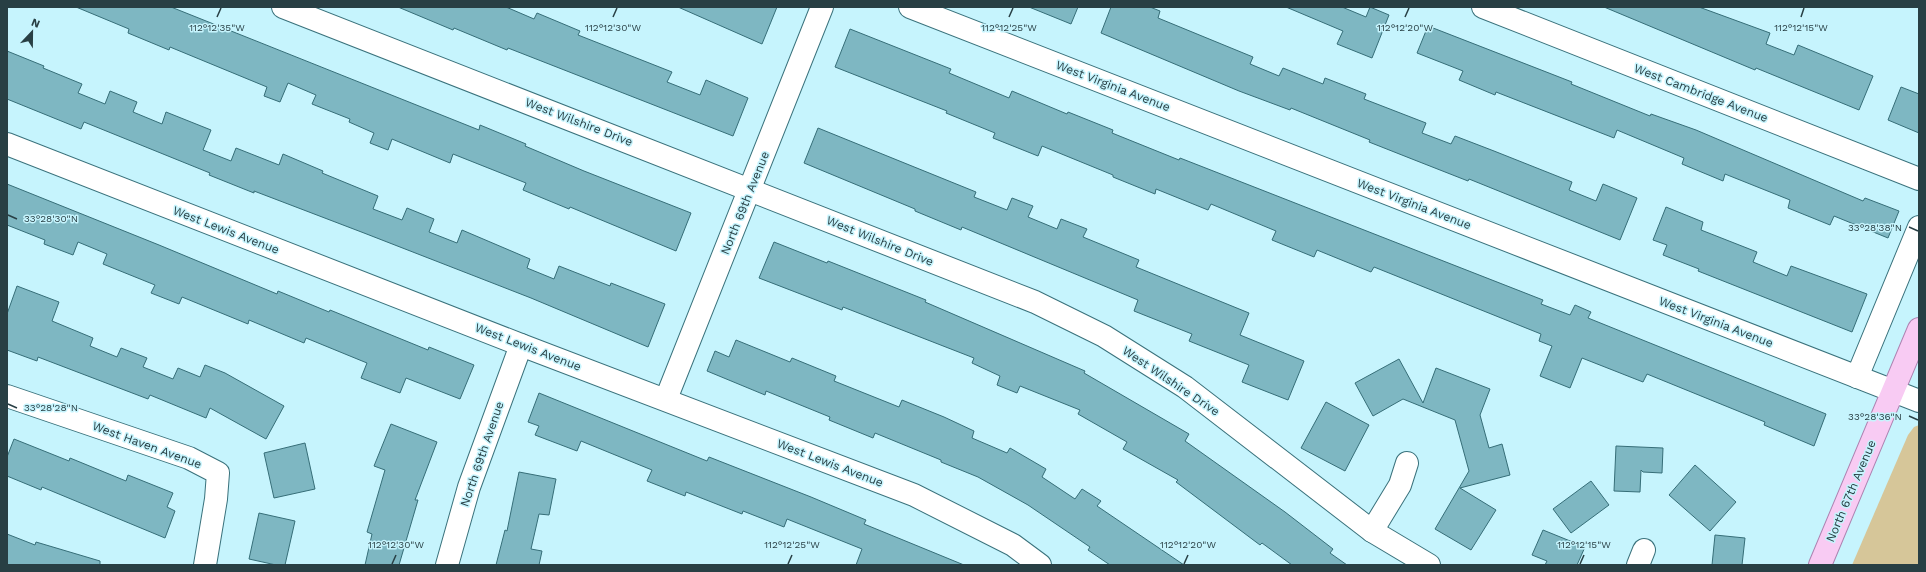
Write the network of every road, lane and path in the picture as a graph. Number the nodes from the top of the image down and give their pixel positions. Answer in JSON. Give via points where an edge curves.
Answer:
{"nodes":[{"id":1,"x":283,"y":7,"type":"edge"},
{"id":2,"x":822,"y":7,"type":"edge"},
{"id":3,"x":910,"y":7,"type":"edge"},
{"id":4,"x":1483,"y":7,"type":"edge"},
{"id":5,"x":7,"y":144,"type":"edge"},
{"id":6,"x":1919,"y":179,"type":"edge"},
{"id":7,"x":751,"y":190,"type":"junction"},
{"id":8,"x":1919,"y":228,"type":"edge"},
{"id":9,"x":1919,"y":329,"type":"edge"},
{"id":10,"x":521,"y":345,"type":"junction"},
{"id":11,"x":1857,"y":377,"type":"junction"},
{"id":12,"x":1894,"y":391,"type":"junction"},
{"id":13,"x":7,"y":396,"type":"edge"},
{"id":14,"x":666,"y":399,"type":"junction"},
{"id":15,"x":1919,"y":401,"type":"edge"},
{"id":16,"x":1407,"y":464,"type":"dead end"},
{"id":17,"x":1372,"y":531,"type":"junction"},
{"id":18,"x":205,"y":565,"type":"edge"},
{"id":19,"x":448,"y":565,"type":"edge"},
{"id":20,"x":1040,"y":565,"type":"edge"},
{"id":21,"x":1429,"y":565,"type":"edge"},
{"id":22,"x":1820,"y":565,"type":"edge"}],
"edges":[{"from":1,"to":7,"type":"street","name":"West Wilshire Drive"},
{"from":2,"to":7,"type":"street","name":"North 69th Avenue"},
{"from":3,"to":11,"type":"street","name":"West Virginia Avenue"},
{"from":4,"to":6,"type":"street","name":"West Cambridge Avenue"},
{"from":5,"to":10,"type":"street","name":"West Lewis Avenue"},
{"from":7,"to":14,"type":"street","name":"North 69th Avenue"},
{"from":7,"to":17,"type":"street","name":"West Wilshire Drive","via":[[1035,302],[1104,336],[1184,387]]},
{"from":8,"to":11,"type":"street"},
{"from":9,"to":12,"type":"main road","name":"North 67th Avenue"},
{"from":10,"to":14,"type":"street","name":"West Lewis Avenue"},
{"from":10,"to":19,"type":"street","name":"North 69th Avenue","via":[[469,487]]},
{"from":11,"to":12,"type":"street","name":"West Virginia Avenue"},
{"from":12,"to":15,"type":"street","name":"West Virginia Avenue"},
{"from":12,"to":22,"type":"main road","name":"North 67th Avenue"},
{"from":13,"to":18,"type":"street","name":"West Haven Avenue","via":[[189,458],[218,473]]},
{"from":14,"to":20,"type":"street","name":"West Lewis Avenue","via":[[914,495],[1013,545]]},
{"from":16,"to":17,"type":"street","via":[[1400,485]]},
{"from":17,"to":21,"type":"street","name":"West Wilshire Drive"}]}
